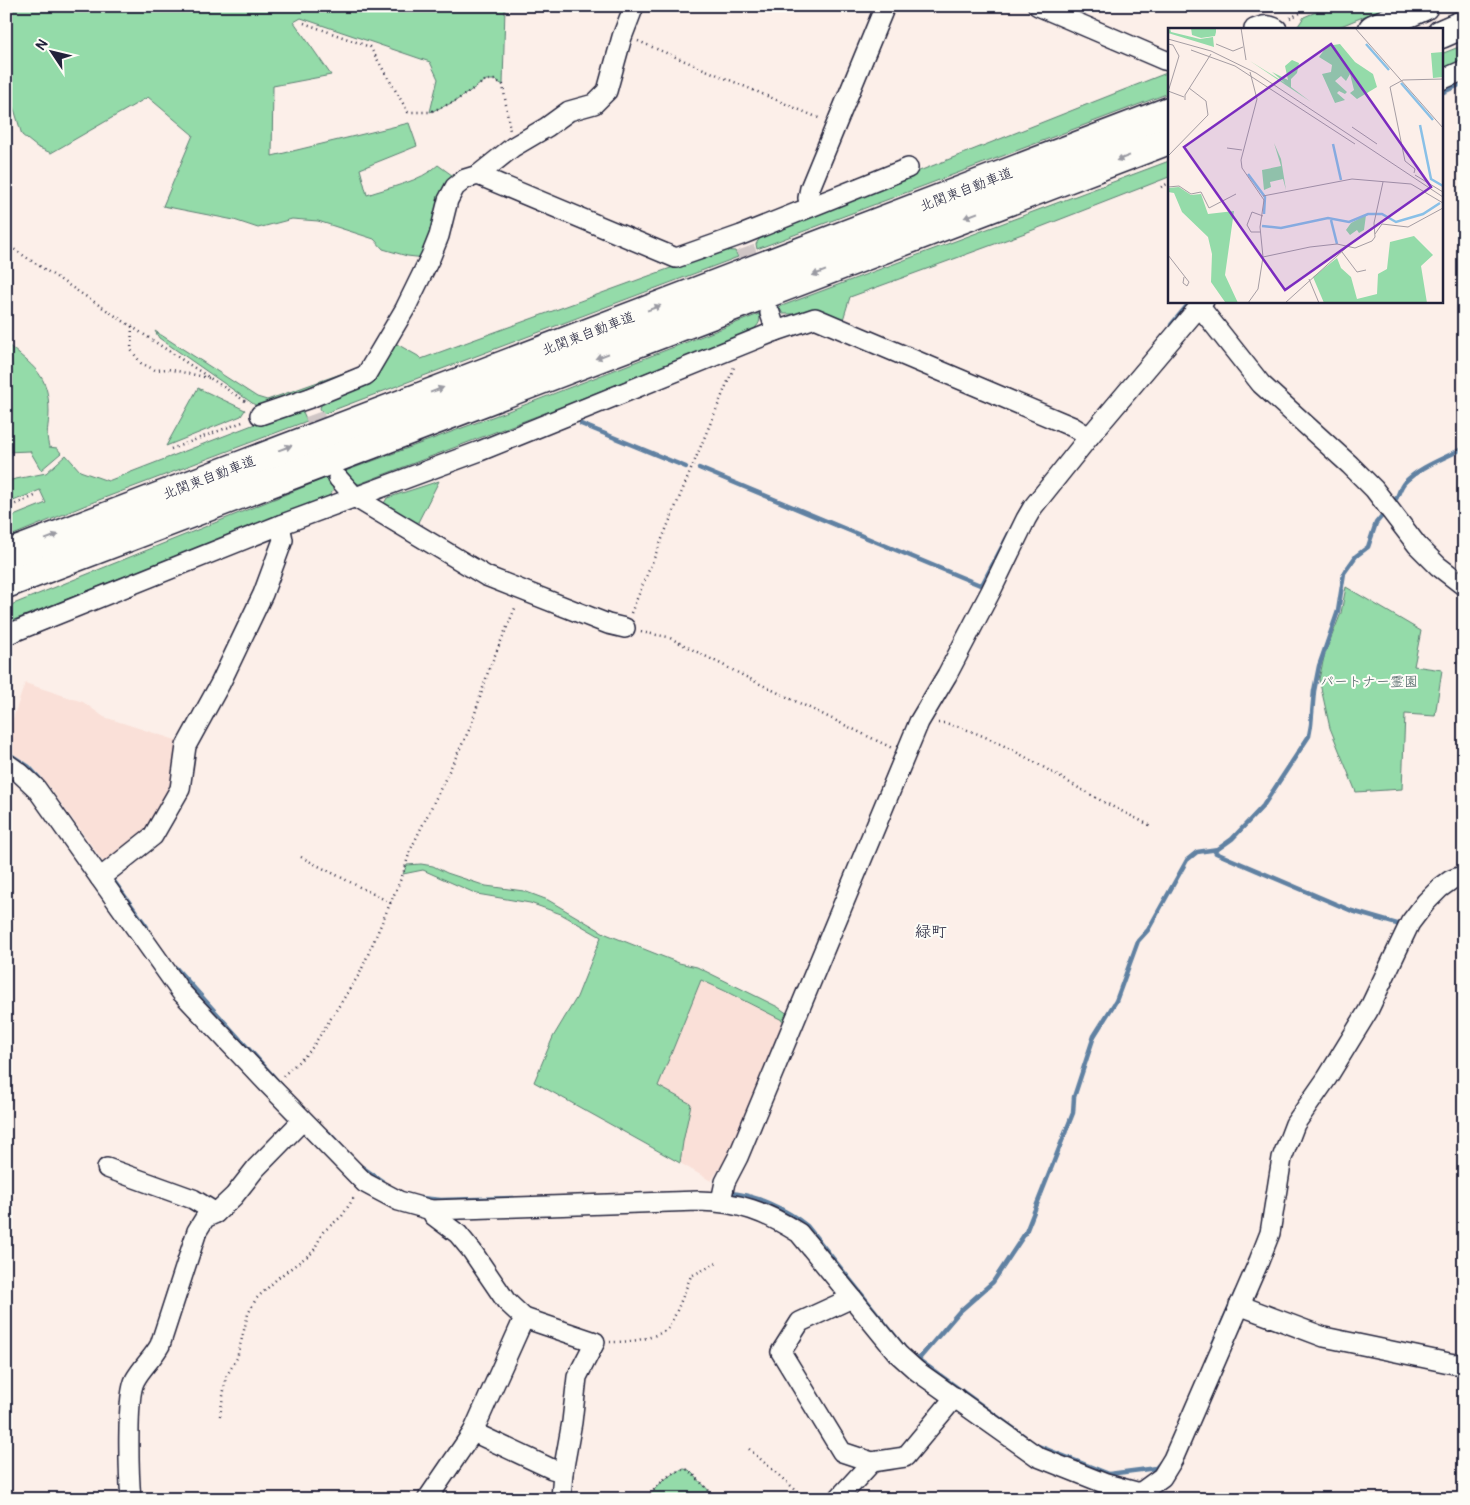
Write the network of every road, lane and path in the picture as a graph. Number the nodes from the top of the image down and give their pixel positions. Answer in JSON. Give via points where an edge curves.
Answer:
{"nodes":[{"id":1,"x":634,"y":6,"type":"edge"},
{"id":2,"x":886,"y":6,"type":"edge"},
{"id":3,"x":1038,"y":6,"type":"edge"},
{"id":4,"x":1424,"y":6,"type":"edge"},
{"id":5,"x":304,"y":23,"type":"dead end"},
{"id":6,"x":1464,"y":24,"type":"edge"},
{"id":7,"x":1256,"y":28,"type":"edge"},
{"id":8,"x":1275,"y":28,"type":"edge"},
{"id":9,"x":1375,"y":28,"type":"edge"},
{"id":10,"x":623,"y":33,"type":"junction"},
{"id":11,"x":1442,"y":34,"type":"edge"},
{"id":12,"x":1168,"y":61,"type":"edge"},
{"id":13,"x":1464,"y":70,"type":"edge"},
{"id":14,"x":1442,"y":80,"type":"edge"},
{"id":15,"x":1168,"y":111,"type":"edge"},
{"id":16,"x":836,"y":126,"type":"junction"},
{"id":17,"x":1168,"y":140,"type":"edge"},
{"id":18,"x":513,"y":147,"type":"junction"},
{"id":19,"x":908,"y":168,"type":"dead end"},
{"id":20,"x":478,"y":175,"type":"junction"},
{"id":21,"x":1168,"y":184,"type":"edge"},
{"id":22,"x":1161,"y":186,"type":"dead end"},
{"id":23,"x":810,"y":207,"type":"junction"},
{"id":24,"x":6,"y":244,"type":"edge"},
{"id":25,"x":1202,"y":304,"type":"edge"},
{"id":26,"x":770,"y":313,"type":"dead end"},
{"id":27,"x":132,"y":326,"type":"junction"},
{"id":28,"x":776,"y":331,"type":"junction"},
{"id":29,"x":732,"y":349,"type":"junction"},
{"id":30,"x":212,"y":379,"type":"junction"},
{"id":31,"x":260,"y":415,"type":"junction"},
{"id":32,"x":1090,"y":437,"type":"junction"},
{"id":33,"x":171,"y":449,"type":"dead end"},
{"id":34,"x":338,"y":478,"type":"dead end"},
{"id":35,"x":35,"y":496,"type":"dead end"},
{"id":36,"x":356,"y":498,"type":"junction"},
{"id":37,"x":6,"y":508,"type":"edge"},
{"id":38,"x":280,"y":525,"type":"junction"},
{"id":39,"x":6,"y":555,"type":"edge"},
{"id":40,"x":6,"y":584,"type":"edge"},
{"id":41,"x":1464,"y":586,"type":"edge"},
{"id":42,"x":522,"y":590,"type":"junction"},
{"id":43,"x":624,"y":628,"type":"junction"},
{"id":44,"x":6,"y":635,"type":"edge"},
{"id":45,"x":919,"y":722,"type":"junction"},
{"id":46,"x":906,"y":755,"type":"junction"},
{"id":47,"x":6,"y":764,"type":"edge"},
{"id":48,"x":1151,"y":826,"type":"dead end"},
{"id":49,"x":301,"y":856,"type":"dead end"},
{"id":50,"x":1464,"y":875,"type":"edge"},
{"id":51,"x":100,"y":878,"type":"junction"},
{"id":52,"x":391,"y":903,"type":"junction"},
{"id":53,"x":269,"y":1085,"type":"junction"},
{"id":54,"x":302,"y":1121,"type":"junction"},
{"id":55,"x":106,"y":1168,"type":"dead end"},
{"id":56,"x":365,"y":1183,"type":"junction"},
{"id":57,"x":721,"y":1202,"type":"junction"},
{"id":58,"x":431,"y":1210,"type":"junction"},
{"id":59,"x":216,"y":1212,"type":"junction"},
{"id":60,"x":719,"y":1262,"type":"dead end"},
{"id":61,"x":852,"y":1298,"type":"junction"},
{"id":62,"x":1239,"y":1305,"type":"junction"},
{"id":63,"x":524,"y":1318,"type":"junction"},
{"id":64,"x":595,"y":1342,"type":"junction"},
{"id":65,"x":1464,"y":1363,"type":"edge"},
{"id":66,"x":955,"y":1397,"type":"junction"},
{"id":67,"x":220,"y":1416,"type":"dead end"},
{"id":68,"x":473,"y":1432,"type":"junction"},
{"id":69,"x":749,"y":1450,"type":"dead end"},
{"id":70,"x":872,"y":1462,"type":"junction"},
{"id":71,"x":563,"y":1472,"type":"junction"},
{"id":72,"x":1142,"y":1496,"type":"edge"},
{"id":73,"x":428,"y":1498,"type":"edge"},
{"id":74,"x":131,"y":1499,"type":"edge"},
{"id":75,"x":561,"y":1499,"type":"edge"},
{"id":76,"x":649,"y":1499,"type":"edge"},
{"id":77,"x":717,"y":1499,"type":"edge"},
{"id":78,"x":806,"y":1499,"type":"edge"},
{"id":79,"x":838,"y":1499,"type":"edge"}],
"edges":[{"from":1,"to":10,"type":"street"},
{"from":2,"to":16,"type":"street"},
{"from":3,"to":12,"type":"street"},
{"from":4,"to":9,"type":"highway"},
{"from":5,"to":18,"type":"path","via":[[370,47],[408,112],[430,112],[454,102],[486,80],[496,80],[503,85]]},
{"from":6,"to":11,"type":"highway"},
{"from":7,"to":8,"type":"street","via":[[1263,25]]},
{"from":10,"to":16,"type":"path"},
{"from":10,"to":18,"type":"street","via":[[607,91],[602,98],[594,104],[569,111]]},
{"from":13,"to":14,"type":"street"},
{"from":39,"to":15,"type":"highway","name":"北関東自動車道","one_way":true},
{"from":16,"to":23,"type":"street","via":[[810,188]]},
{"from":17,"to":40,"type":"highway","name":"北関東自動車道","one_way":true},
{"from":18,"to":20,"type":"street"},
{"from":19,"to":23,"type":"street"},
{"from":20,"to":23,"type":"street","via":[[676,258],[743,242]]},
{"from":20,"to":31,"type":"street","via":[[455,187],[431,256],[405,309],[366,375],[312,406]]},
{"from":21,"to":22,"type":"path"},
{"from":24,"to":27,"type":"path"},
{"from":25,"to":32,"type":"street"},
{"from":25,"to":41,"type":"street","via":[[1260,384],[1350,465],[1390,508],[1417,545]]},
{"from":26,"to":28,"type":"street"},
{"from":27,"to":30,"type":"path"},
{"from":27,"to":30,"type":"path","via":[[131,350],[140,363],[155,370],[168,369]]},
{"from":28,"to":29,"type":"street"},
{"from":28,"to":32,"type":"street","via":[[809,319],[822,320]]},
{"from":29,"to":36,"type":"street"},
{"from":29,"to":43,"type":"path","via":[[732,376]]},
{"from":30,"to":31,"type":"path","via":[[248,402]]},
{"from":31,"to":33,"type":"path"},
{"from":32,"to":45,"type":"street","via":[[1032,507],[991,591]]},
{"from":34,"to":36,"type":"street"},
{"from":35,"to":37,"type":"path"},
{"from":36,"to":38,"type":"street"},
{"from":36,"to":42,"type":"street","via":[[476,571]]},
{"from":38,"to":44,"type":"street"},
{"from":38,"to":51,"type":"street","via":[[283,540],[263,594],[186,746],[180,789],[153,836]]},
{"from":42,"to":43,"type":"street"},
{"from":42,"to":52,"type":"path","via":[[489,668],[471,726],[410,851]]},
{"from":43,"to":46,"type":"path","via":[[668,637]]},
{"from":45,"to":46,"type":"street"},
{"from":45,"to":48,"type":"path","via":[[945,723],[983,735]]},
{"from":46,"to":57,"type":"street","via":[[725,1182]]},
{"from":47,"to":51,"type":"street","via":[[36,788]]},
{"from":49,"to":52,"type":"path"},
{"from":50,"to":62,"type":"street","via":[[1440,888],[1410,923],[1368,1011],[1295,1124],[1282,1158],[1270,1233]]},
{"from":51,"to":53,"type":"street","via":[[181,992]]},
{"from":52,"to":53,"type":"path","via":[[360,973],[321,1035],[299,1062]]},
{"from":53,"to":54,"type":"street"},
{"from":54,"to":56,"type":"street"},
{"from":54,"to":59,"type":"street"},
{"from":55,"to":59,"type":"street","via":[[193,1199]]},
{"from":56,"to":58,"type":"street","via":[[399,1201]]},
{"from":56,"to":67,"type":"path","via":[[342,1216],[323,1232],[313,1252],[256,1299],[248,1314],[237,1358],[226,1377]]},
{"from":57,"to":58,"type":"street"},
{"from":57,"to":61,"type":"street","via":[[754,1210],[799,1233]]},
{"from":58,"to":63,"type":"street","via":[[458,1234],[506,1301]]},
{"from":59,"to":74,"type":"street","via":[[204,1218],[197,1231],[160,1346],[135,1380],[131,1397]]},
{"from":60,"to":64,"type":"path","via":[[691,1276],[668,1328],[653,1336],[623,1342]]},
{"from":61,"to":66,"type":"street","via":[[898,1354]]},
{"from":61,"to":70,"type":"street","via":[[800,1322],[782,1352],[842,1452]]},
{"from":62,"to":65,"type":"street","via":[[1324,1337],[1454,1364]]},
{"from":62,"to":72,"type":"street","via":[[1173,1459],[1162,1477]]},
{"from":63,"to":64,"type":"street"},
{"from":63,"to":68,"type":"street"},
{"from":64,"to":71,"type":"street","via":[[577,1377]]},
{"from":66,"to":70,"type":"street","via":[[905,1457]]},
{"from":66,"to":72,"type":"street","via":[[1038,1457]]},
{"from":68,"to":71,"type":"street"},
{"from":68,"to":73,"type":"street"},
{"from":69,"to":78,"type":"path"},
{"from":70,"to":79,"type":"street"},
{"from":71,"to":75,"type":"street"},
{"from":76,"to":77,"type":"path","via":[[654,1489],[684,1469],[689,1470]]}]}
